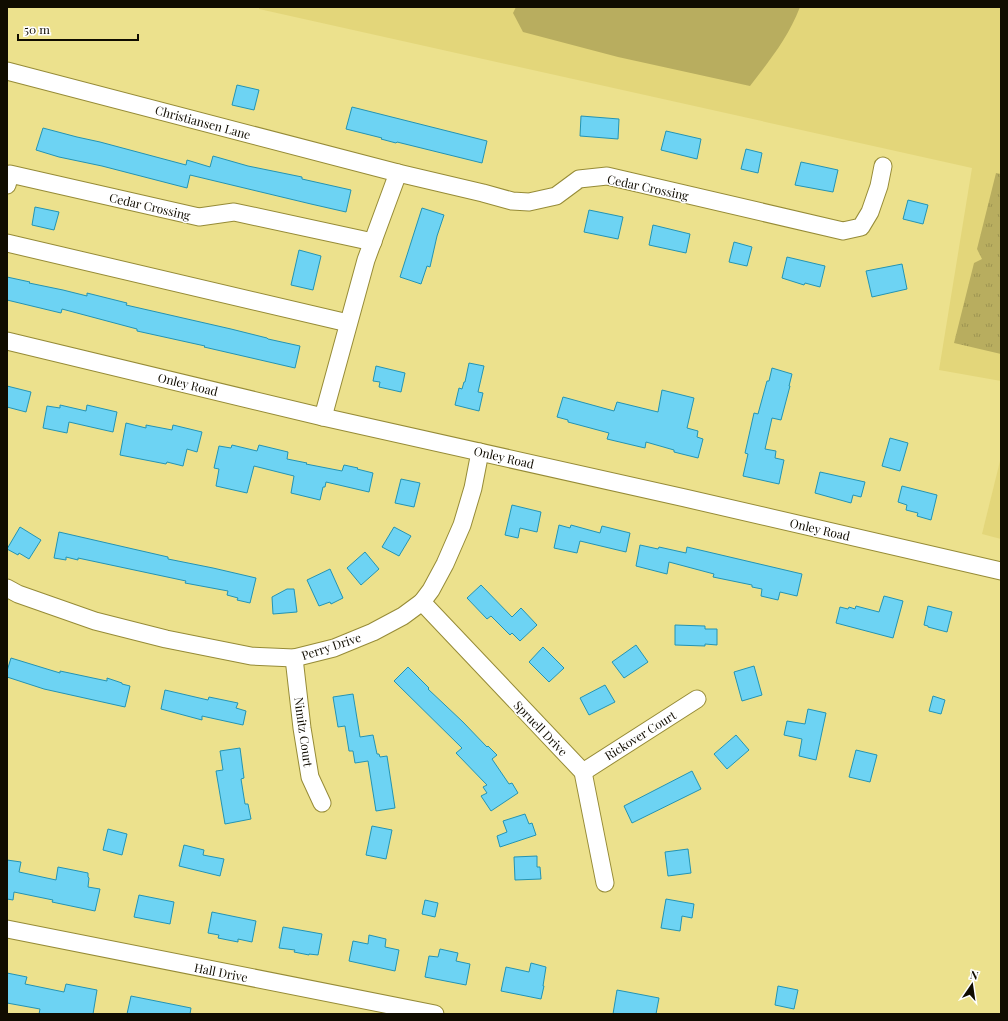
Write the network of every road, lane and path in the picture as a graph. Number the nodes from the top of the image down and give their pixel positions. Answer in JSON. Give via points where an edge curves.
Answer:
{"nodes":[{"id":1,"x":7,"y":71,"type":"edge"},
{"id":2,"x":883,"y":166,"type":"dead end"},
{"id":3,"x":398,"y":173,"type":"junction"},
{"id":4,"x":7,"y":185,"type":"edge"},
{"id":5,"x":373,"y":242,"type":"junction"},
{"id":6,"x":7,"y":244,"type":"edge"},
{"id":7,"x":348,"y":323,"type":"junction"},
{"id":8,"x":7,"y":341,"type":"edge"},
{"id":9,"x":323,"y":417,"type":"junction"},
{"id":10,"x":480,"y":452,"type":"junction"},
{"id":11,"x":1001,"y":571,"type":"edge"},
{"id":12,"x":7,"y":588,"type":"edge"},
{"id":13,"x":422,"y":602,"type":"junction"},
{"id":14,"x":294,"y":658,"type":"junction"},
{"id":15,"x":697,"y":700,"type":"dead end"},
{"id":16,"x":583,"y":772,"type":"junction"},
{"id":17,"x":322,"y":803,"type":"dead end"},
{"id":18,"x":605,"y":883,"type":"dead end"},
{"id":19,"x":7,"y":928,"type":"edge"},
{"id":20,"x":435,"y":1014,"type":"edge"}],
"edges":[{"from":1,"to":3,"type":"street","name":"Christiansen Lane"},
{"from":2,"to":3,"type":"street","name":"Cedar Crossing","via":[[879,186],[862,227],[843,231],[607,176],[579,179],[556,196],[529,202],[512,201]]},
{"from":3,"to":5,"type":"street"},
{"from":4,"to":5,"type":"street","name":"Cedar Crossing","via":[[10,174],[199,217],[234,212]]},
{"from":5,"to":7,"type":"street"},
{"from":6,"to":7,"type":"street"},
{"from":7,"to":9,"type":"street"},
{"from":8,"to":9,"type":"street","name":"Onley Road"},
{"from":9,"to":10,"type":"street","name":"Onley Road"},
{"from":10,"to":11,"type":"street","name":"Onley Road"},
{"from":10,"to":13,"type":"street","name":"Perry Drive","via":[[462,525],[439,576]]},
{"from":12,"to":14,"type":"street","name":"Perry Drive","via":[[95,621],[159,637],[251,656]]},
{"from":13,"to":14,"type":"street","name":"Perry Drive","via":[[373,632],[334,648]]},
{"from":13,"to":16,"type":"street","name":"Spruell Drive"},
{"from":14,"to":17,"type":"street","name":"Nimitz Court","via":[[310,777]]},
{"from":15,"to":16,"type":"street","name":"Rickover Court"},
{"from":16,"to":18,"type":"street"},
{"from":19,"to":20,"type":"street","name":"Hall Drive"}]}
